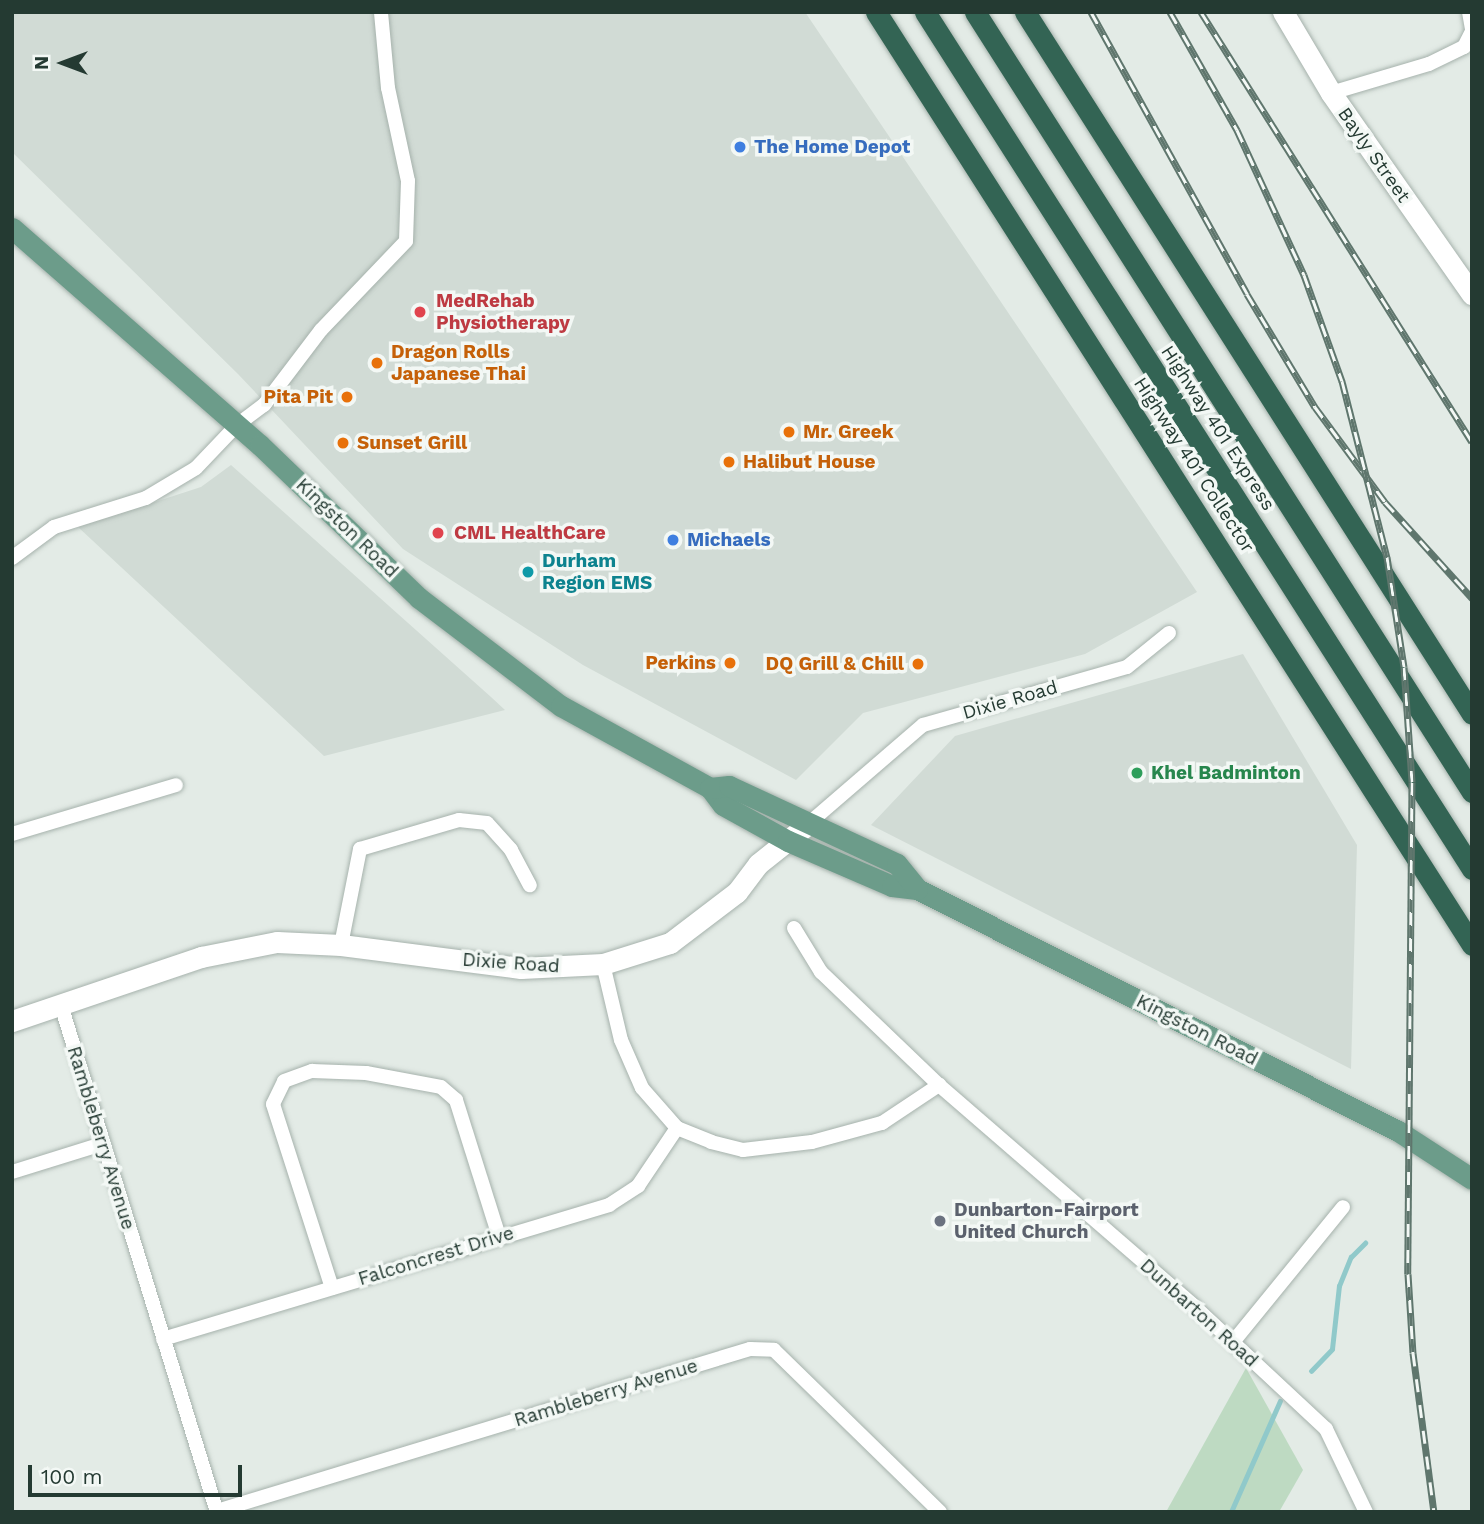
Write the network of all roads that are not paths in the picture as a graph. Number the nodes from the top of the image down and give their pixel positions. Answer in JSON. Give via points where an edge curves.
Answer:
{"nodes":[{"id":1,"x":381,"y":12,"type":"edge"},
{"id":2,"x":876,"y":12,"type":"edge"},
{"id":3,"x":925,"y":12,"type":"edge"},
{"id":4,"x":975,"y":12,"type":"edge"},
{"id":5,"x":1025,"y":12,"type":"edge"},
{"id":6,"x":1283,"y":12,"type":"edge"},
{"id":7,"x":1469,"y":12,"type":"edge"},
{"id":8,"x":1472,"y":30,"type":"edge"},
{"id":9,"x":1331,"y":93,"type":"junction"},
{"id":10,"x":12,"y":228,"type":"edge"},
{"id":11,"x":1472,"y":294,"type":"edge"},
{"id":12,"x":237,"y":425,"type":"junction"},
{"id":13,"x":12,"y":558,"type":"edge"},
{"id":14,"x":1169,"y":633,"type":"dead end"},
{"id":15,"x":1472,"y":714,"type":"edge"},
{"id":16,"x":176,"y":785,"type":"dead end"},
{"id":17,"x":710,"y":788,"type":"junction"},
{"id":18,"x":1472,"y":792,"type":"edge"},
{"id":19,"x":807,"y":825,"type":"junction"},
{"id":20,"x":12,"y":834,"type":"edge"},
{"id":21,"x":788,"y":841,"type":"junction"},
{"id":22,"x":1472,"y":869,"type":"edge"},
{"id":23,"x":530,"y":885,"type":"dead end"},
{"id":24,"x":917,"y":888,"type":"junction"},
{"id":25,"x":794,"y":928,"type":"dead end"},
{"id":26,"x":341,"y":945,"type":"junction"},
{"id":27,"x":1472,"y":945,"type":"edge"},
{"id":28,"x":603,"y":964,"type":"junction"},
{"id":29,"x":61,"y":1006,"type":"junction"},
{"id":30,"x":12,"y":1021,"type":"edge"},
{"id":31,"x":939,"y":1085,"type":"junction"},
{"id":32,"x":677,"y":1128,"type":"junction"},
{"id":33,"x":102,"y":1144,"type":"junction"},
{"id":34,"x":12,"y":1171,"type":"edge"},
{"id":35,"x":1472,"y":1179,"type":"edge"},
{"id":36,"x":1343,"y":1207,"type":"dead end"},
{"id":37,"x":499,"y":1236,"type":"junction"},
{"id":38,"x":332,"y":1288,"type":"junction"},
{"id":39,"x":163,"y":1339,"type":"junction"},
{"id":40,"x":1233,"y":1342,"type":"junction"},
{"id":41,"x":217,"y":1511,"type":"edge"},
{"id":42,"x":940,"y":1512,"type":"edge"},
{"id":43,"x":1366,"y":1512,"type":"edge"}],
"edges":[{"from":1,"to":12,"type":"street","via":[[388,88],[408,181],[406,241],[321,330],[264,405]]},
{"from":2,"to":27,"type":"highway","name":"Highway 401 Collector"},
{"from":3,"to":22,"type":"highway","name":"Highway 401 Express"},
{"from":4,"to":18,"type":"highway","name":"Highway 401 Express"},
{"from":5,"to":15,"type":"highway"},
{"from":6,"to":9,"type":"street","name":"Bayly Street"},
{"from":7,"to":8,"type":"street"},
{"from":8,"to":9,"type":"street","via":[[1464,47],[1429,64]]},
{"from":9,"to":11,"type":"street","name":"Bayly Street"},
{"from":10,"to":12,"type":"main road","name":"Kingston Road"},
{"from":12,"to":13,"type":"street","via":[[196,468],[146,498],[76,517]]},
{"from":12,"to":17,"type":"main road","name":"Kingston Road","via":[[419,598],[494,657],[561,706]]},
{"from":14,"to":19,"type":"street","name":"Dixie Road","via":[[1127,667],[923,725]]},
{"from":16,"to":20,"type":"street"},
{"from":17,"to":19,"type":"main road","name":"Kingston Road","via":[[729,786]]},
{"from":17,"to":21,"type":"main road","name":"Kingston Road","via":[[723,805]]},
{"from":19,"to":21,"type":"street","name":"Dixie Road"},
{"from":19,"to":24,"type":"main road","name":"Kingston Road","via":[[897,864]]},
{"from":21,"to":24,"type":"main road","name":"Kingston Road","via":[[892,886]]},
{"from":21,"to":28,"type":"street","name":"Dixie Road","via":[[758,864],[737,892],[670,943]]},
{"from":23,"to":26,"type":"street","via":[[511,850],[487,823],[459,820],[360,849]]},
{"from":24,"to":35,"type":"main road","name":"Kingston Road","via":[[1398,1131]]},
{"from":25,"to":31,"type":"street","name":"Dunbarton Road","via":[[821,972]]},
{"from":26,"to":28,"type":"street","name":"Dixie Road","via":[[521,968]]},
{"from":26,"to":29,"type":"street","name":"Dixie Road","via":[[277,942],[201,957]]},
{"from":28,"to":32,"type":"street","via":[[627,1056],[642,1088]]},
{"from":29,"to":30,"type":"street","name":"Dixie Road"},
{"from":29,"to":33,"type":"street","name":"Rambleberry Avenue"},
{"from":31,"to":32,"type":"street","via":[[882,1123],[780,1148],[743,1150]]},
{"from":31,"to":40,"type":"street","name":"Dunbarton Road"},
{"from":32,"to":37,"type":"street","name":"Falconcrest Drive","via":[[638,1186],[609,1205]]},
{"from":33,"to":34,"type":"street"},
{"from":33,"to":39,"type":"street","name":"Rambleberry Avenue"},
{"from":36,"to":40,"type":"street"},
{"from":37,"to":38,"type":"street","name":"Falconcrest Drive"},
{"from":37,"to":38,"type":"street","via":[[456,1100],[441,1087],[366,1073],[312,1071],[284,1081],[273,1104]]},
{"from":38,"to":39,"type":"street","name":"Falconcrest Drive"},
{"from":39,"to":41,"type":"street","name":"Rambleberry Avenue"},
{"from":40,"to":43,"type":"street","name":"Dunbarton Road","via":[[1326,1429]]},
{"from":41,"to":42,"type":"street","name":"Rambleberry Avenue","via":[[750,1349],[774,1350]]}]}
